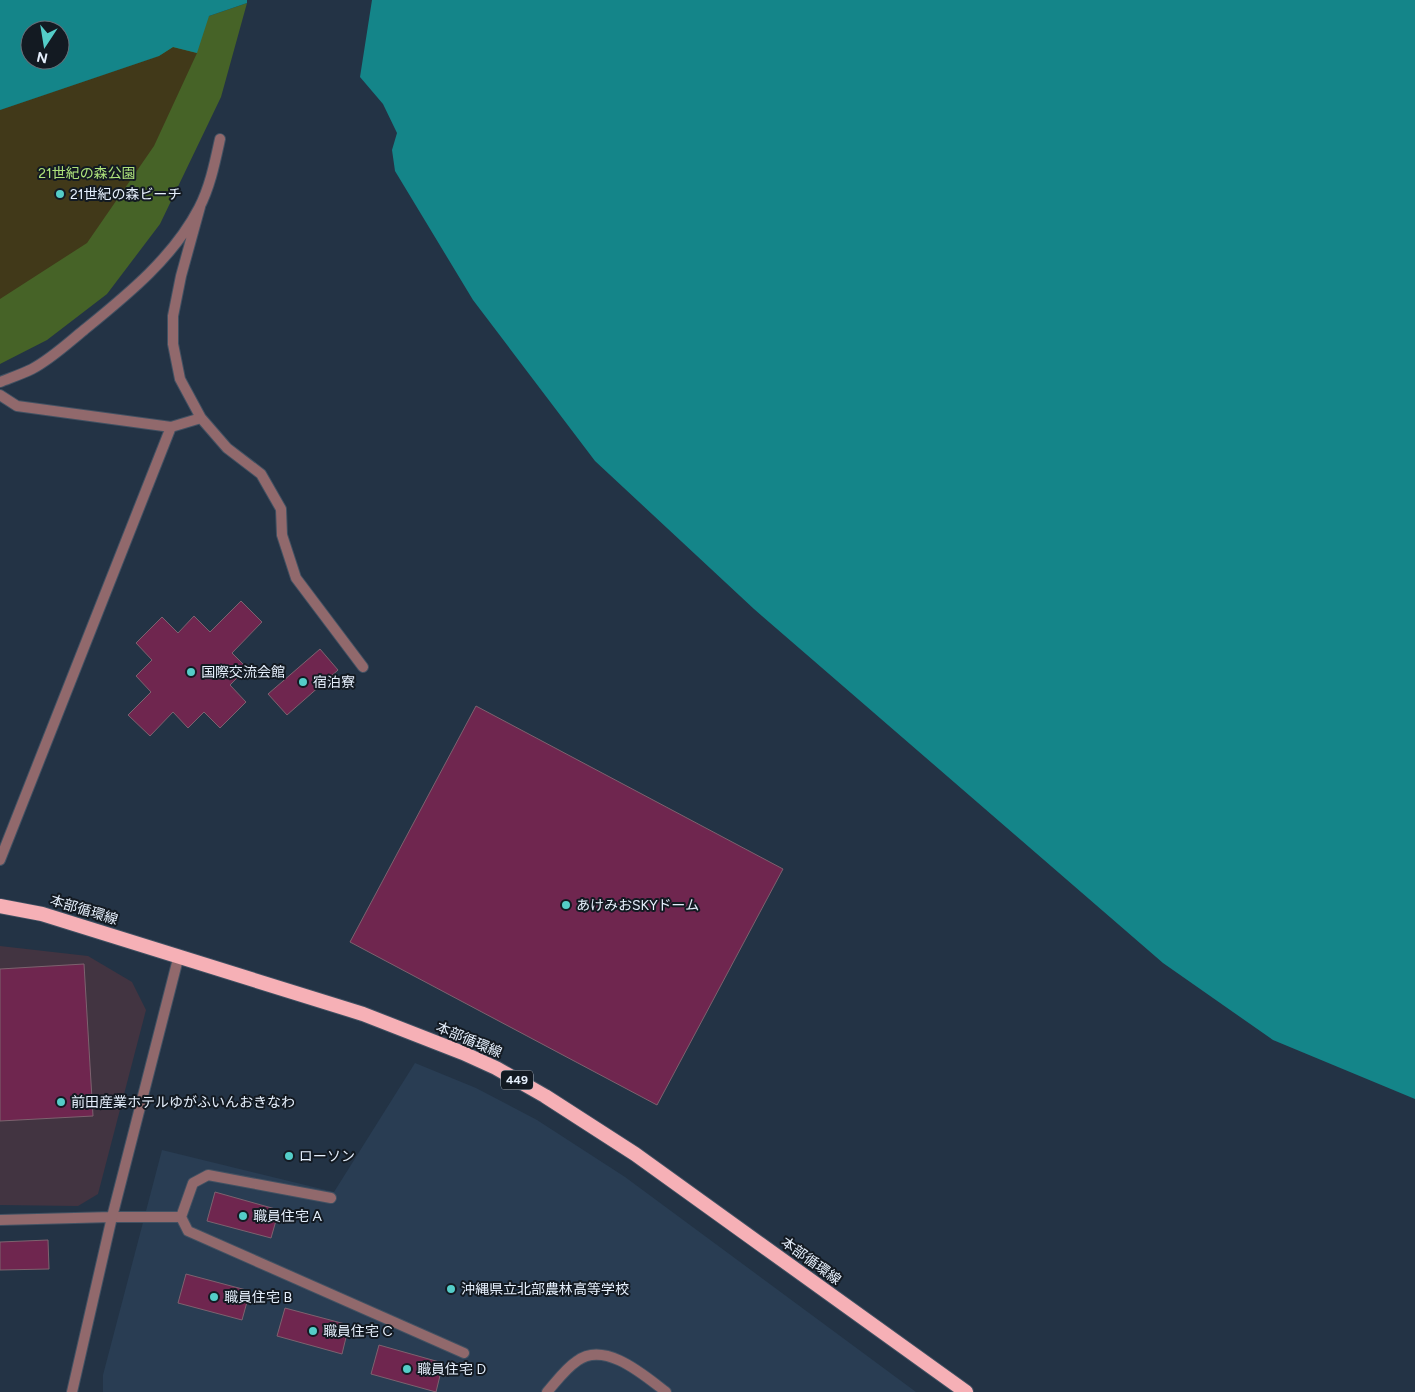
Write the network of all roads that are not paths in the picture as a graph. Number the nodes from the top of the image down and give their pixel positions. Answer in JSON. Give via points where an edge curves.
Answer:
{"nodes":[{"id":1,"x":220,"y":139,"type":"dead end"},
{"id":2,"x":200,"y":207,"type":"junction"},
{"id":3,"x":0,"y":382,"type":"edge"},
{"id":4,"x":0,"y":394,"type":"edge"},
{"id":5,"x":201,"y":418,"type":"junction"},
{"id":6,"x":171,"y":428,"type":"junction"},
{"id":7,"x":363,"y":667,"type":"dead end"},
{"id":8,"x":0,"y":860,"type":"edge"},
{"id":9,"x":0,"y":906,"type":"edge"},
{"id":10,"x":178,"y":955,"type":"junction"},
{"id":11,"x":331,"y":1198,"type":"dead end"},
{"id":12,"x":112,"y":1217,"type":"junction"},
{"id":13,"x":181,"y":1217,"type":"junction"},
{"id":14,"x":0,"y":1220,"type":"edge"},
{"id":15,"x":464,"y":1353,"type":"dead end"},
{"id":16,"x":72,"y":1392,"type":"edge"},
{"id":17,"x":547,"y":1392,"type":"edge"},
{"id":18,"x":666,"y":1392,"type":"edge"},
{"id":19,"x":966,"y":1392,"type":"edge"}],
"edges":[{"from":1,"to":2,"type":"street","via":[[214,169]]},
{"from":2,"to":3,"type":"street","via":[[180,239],[114,306],[32,369]]},
{"from":2,"to":5,"type":"street","via":[[173,316],[173,344],[180,379]]},
{"from":4,"to":6,"type":"street","via":[[17,406]]},
{"from":5,"to":6,"type":"street"},
{"from":5,"to":7,"type":"street","via":[[227,448],[261,474],[281,509],[282,535],[296,578]]},
{"from":6,"to":8,"type":"street"},
{"from":9,"to":10,"type":"highway","name":"本部循環線","number":"449","via":[[42,914]]},
{"from":10,"to":12,"type":"street"},
{"from":10,"to":19,"type":"highway","name":"本部循環線","number":"449","via":[[363,1014],[496,1068],[635,1154]]},
{"from":11,"to":13,"type":"street","via":[[208,1175],[193,1183]]},
{"from":12,"to":13,"type":"street"},
{"from":12,"to":14,"type":"street"},
{"from":12,"to":16,"type":"street"},
{"from":13,"to":15,"type":"street","via":[[188,1231]]},
{"from":17,"to":18,"type":"street","via":[[575,1361],[593,1355],[626,1363]]}]}
